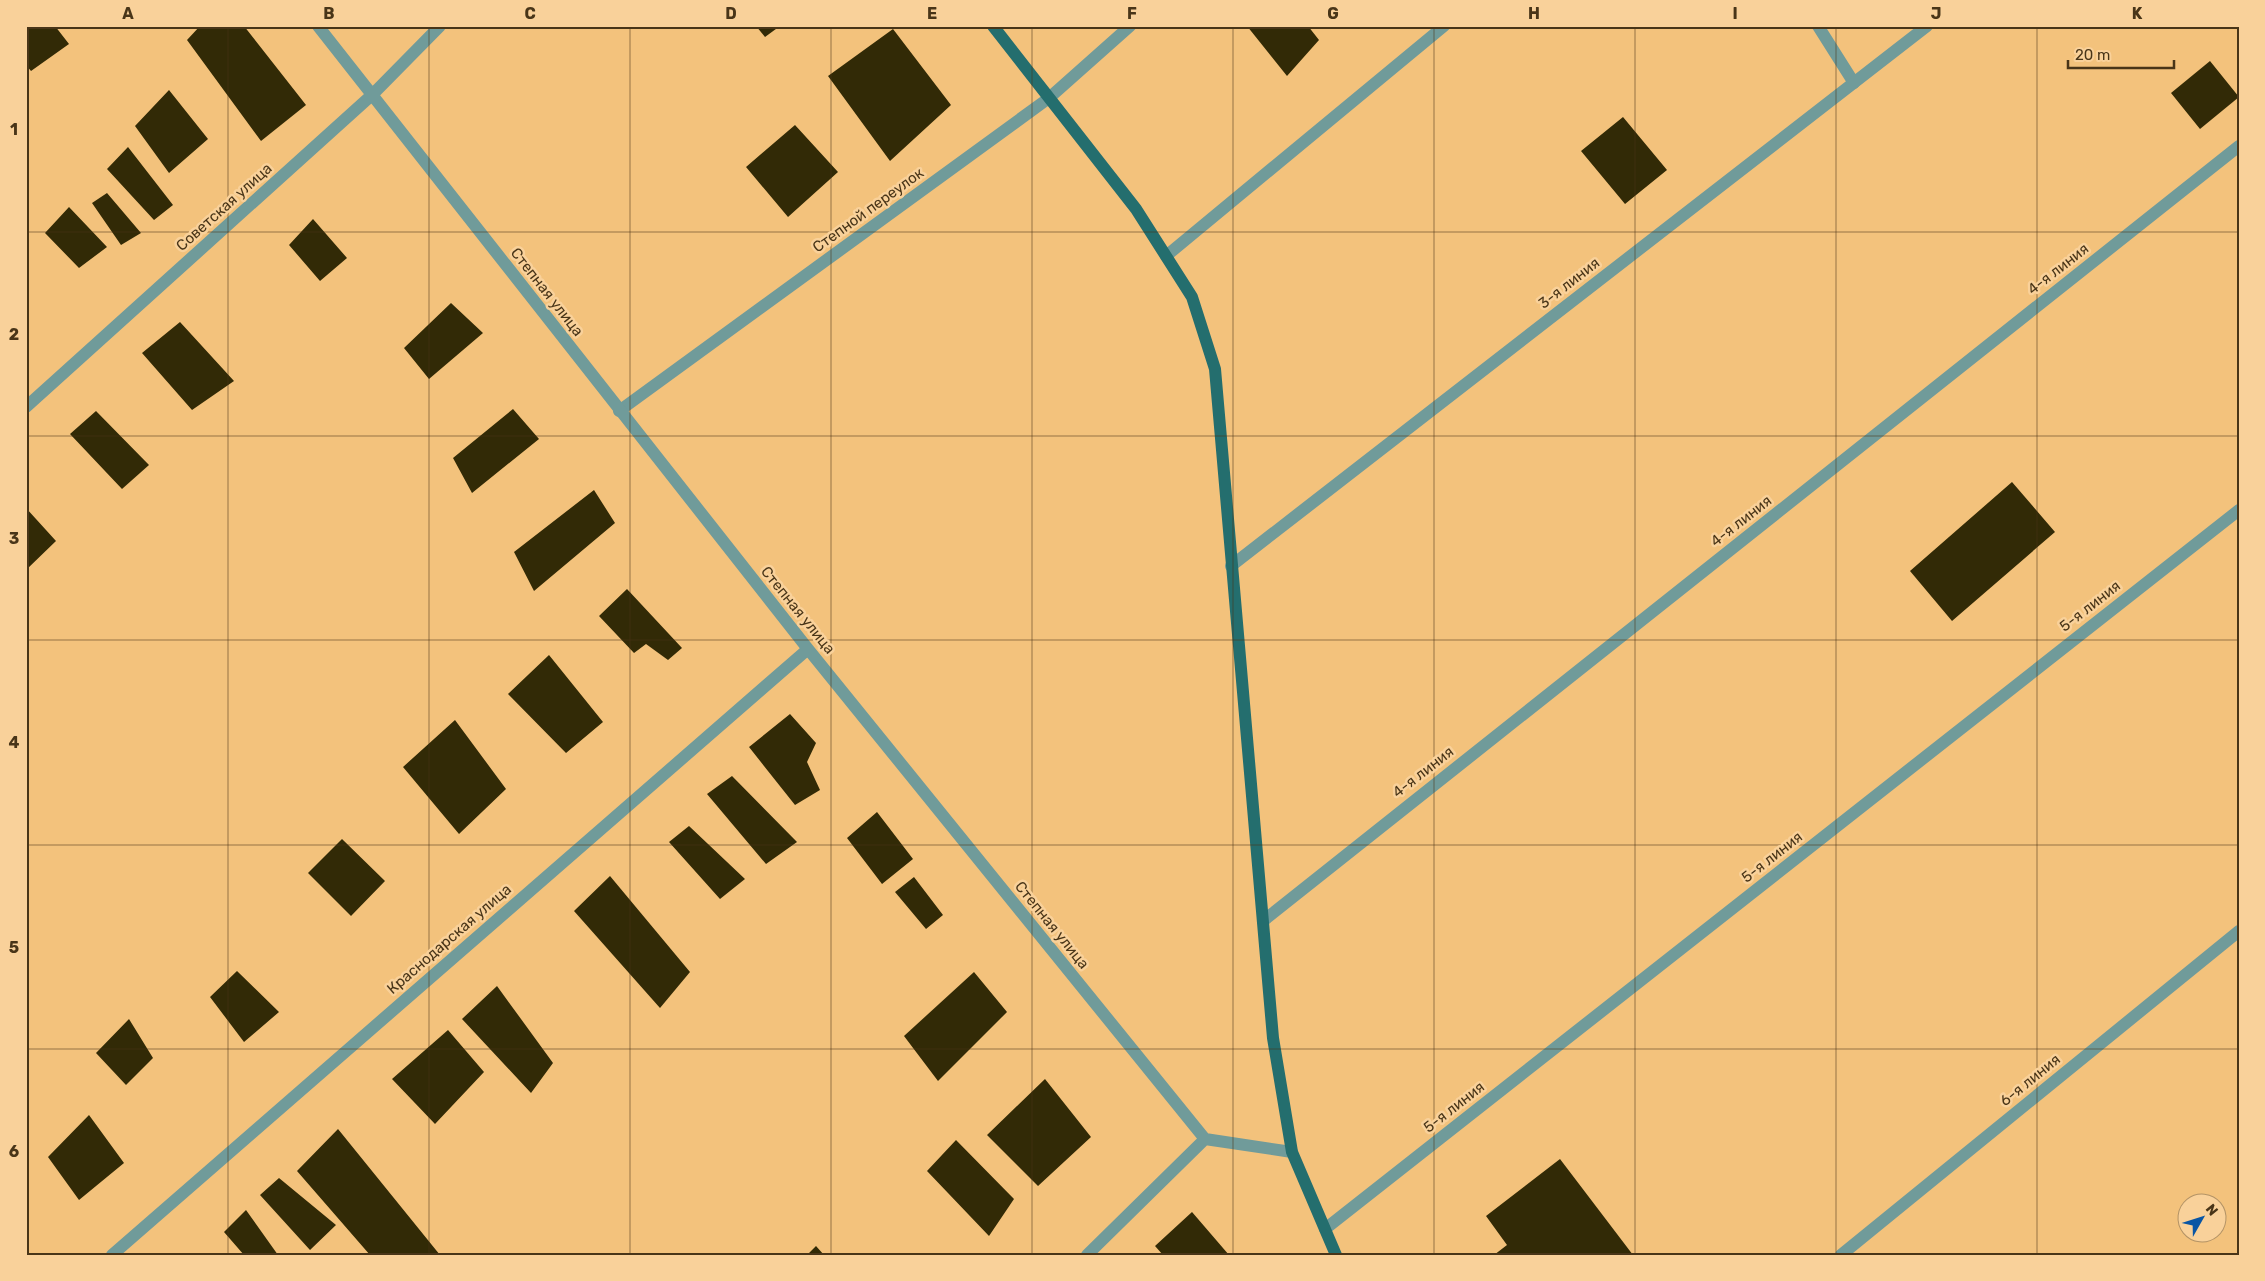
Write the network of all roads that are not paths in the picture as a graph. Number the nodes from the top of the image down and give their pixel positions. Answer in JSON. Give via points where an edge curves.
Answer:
{"nodes":[{"id":1,"x":318,"y":26,"type":"edge"},
{"id":2,"x":440,"y":26,"type":"edge"},
{"id":3,"x":993,"y":26,"type":"edge"},
{"id":4,"x":1130,"y":26,"type":"edge"},
{"id":5,"x":1444,"y":26,"type":"edge"},
{"id":6,"x":1818,"y":26,"type":"edge"},
{"id":7,"x":1927,"y":26,"type":"edge"},
{"id":8,"x":1854,"y":83,"type":"junction"},
{"id":9,"x":373,"y":94,"type":"junction"},
{"id":10,"x":1049,"y":98,"type":"junction"},
{"id":11,"x":2239,"y":146,"type":"edge"},
{"id":12,"x":1166,"y":256,"type":"junction"},
{"id":13,"x":26,"y":407,"type":"edge"},
{"id":14,"x":619,"y":411,"type":"junction"},
{"id":15,"x":2239,"y":510,"type":"edge"},
{"id":16,"x":1231,"y":566,"type":"junction"},
{"id":17,"x":808,"y":649,"type":"junction"},
{"id":18,"x":1262,"y":921,"type":"junction"},
{"id":19,"x":2239,"y":931,"type":"edge"},
{"id":20,"x":1205,"y":1139,"type":"junction"},
{"id":21,"x":1292,"y":1152,"type":"junction"},
{"id":22,"x":1325,"y":1229,"type":"junction"},
{"id":23,"x":112,"y":1255,"type":"edge"},
{"id":24,"x":1087,"y":1255,"type":"edge"},
{"id":25,"x":1336,"y":1255,"type":"edge"},
{"id":26,"x":1841,"y":1255,"type":"edge"}],
"edges":[{"from":1,"to":9,"type":"street","name":"Степная улица"},
{"from":2,"to":9,"type":"street","name":"Советская улица"},
{"from":3,"to":10,"type":"main road"},
{"from":4,"to":10,"type":"street","name":"Степной переулок"},
{"from":5,"to":12,"type":"street"},
{"from":6,"to":8,"type":"street"},
{"from":7,"to":8,"type":"street","name":"3-я линия"},
{"from":8,"to":16,"type":"street","name":"3-я линия"},
{"from":9,"to":13,"type":"street","name":"Советская улица"},
{"from":9,"to":14,"type":"street","name":"Степная улица"},
{"from":10,"to":12,"type":"main road","via":[[1136,209]]},
{"from":10,"to":14,"type":"street","name":"Степной переулок"},
{"from":11,"to":18,"type":"street","name":"4-я линия"},
{"from":12,"to":16,"type":"main road","via":[[1192,297],[1215,369]]},
{"from":14,"to":17,"type":"street","name":"Степная улица"},
{"from":15,"to":22,"type":"street","name":"5-я линия"},
{"from":16,"to":18,"type":"main road"},
{"from":17,"to":20,"type":"street","name":"Степная улица"},
{"from":17,"to":23,"type":"street","name":"Краснодарская улица"},
{"from":18,"to":21,"type":"main road","via":[[1273,1038]]},
{"from":19,"to":26,"type":"street","name":"6-я линия"},
{"from":20,"to":21,"type":"street"},
{"from":20,"to":24,"type":"street"},
{"from":21,"to":22,"type":"main road"},
{"from":22,"to":25,"type":"main road"}]}
